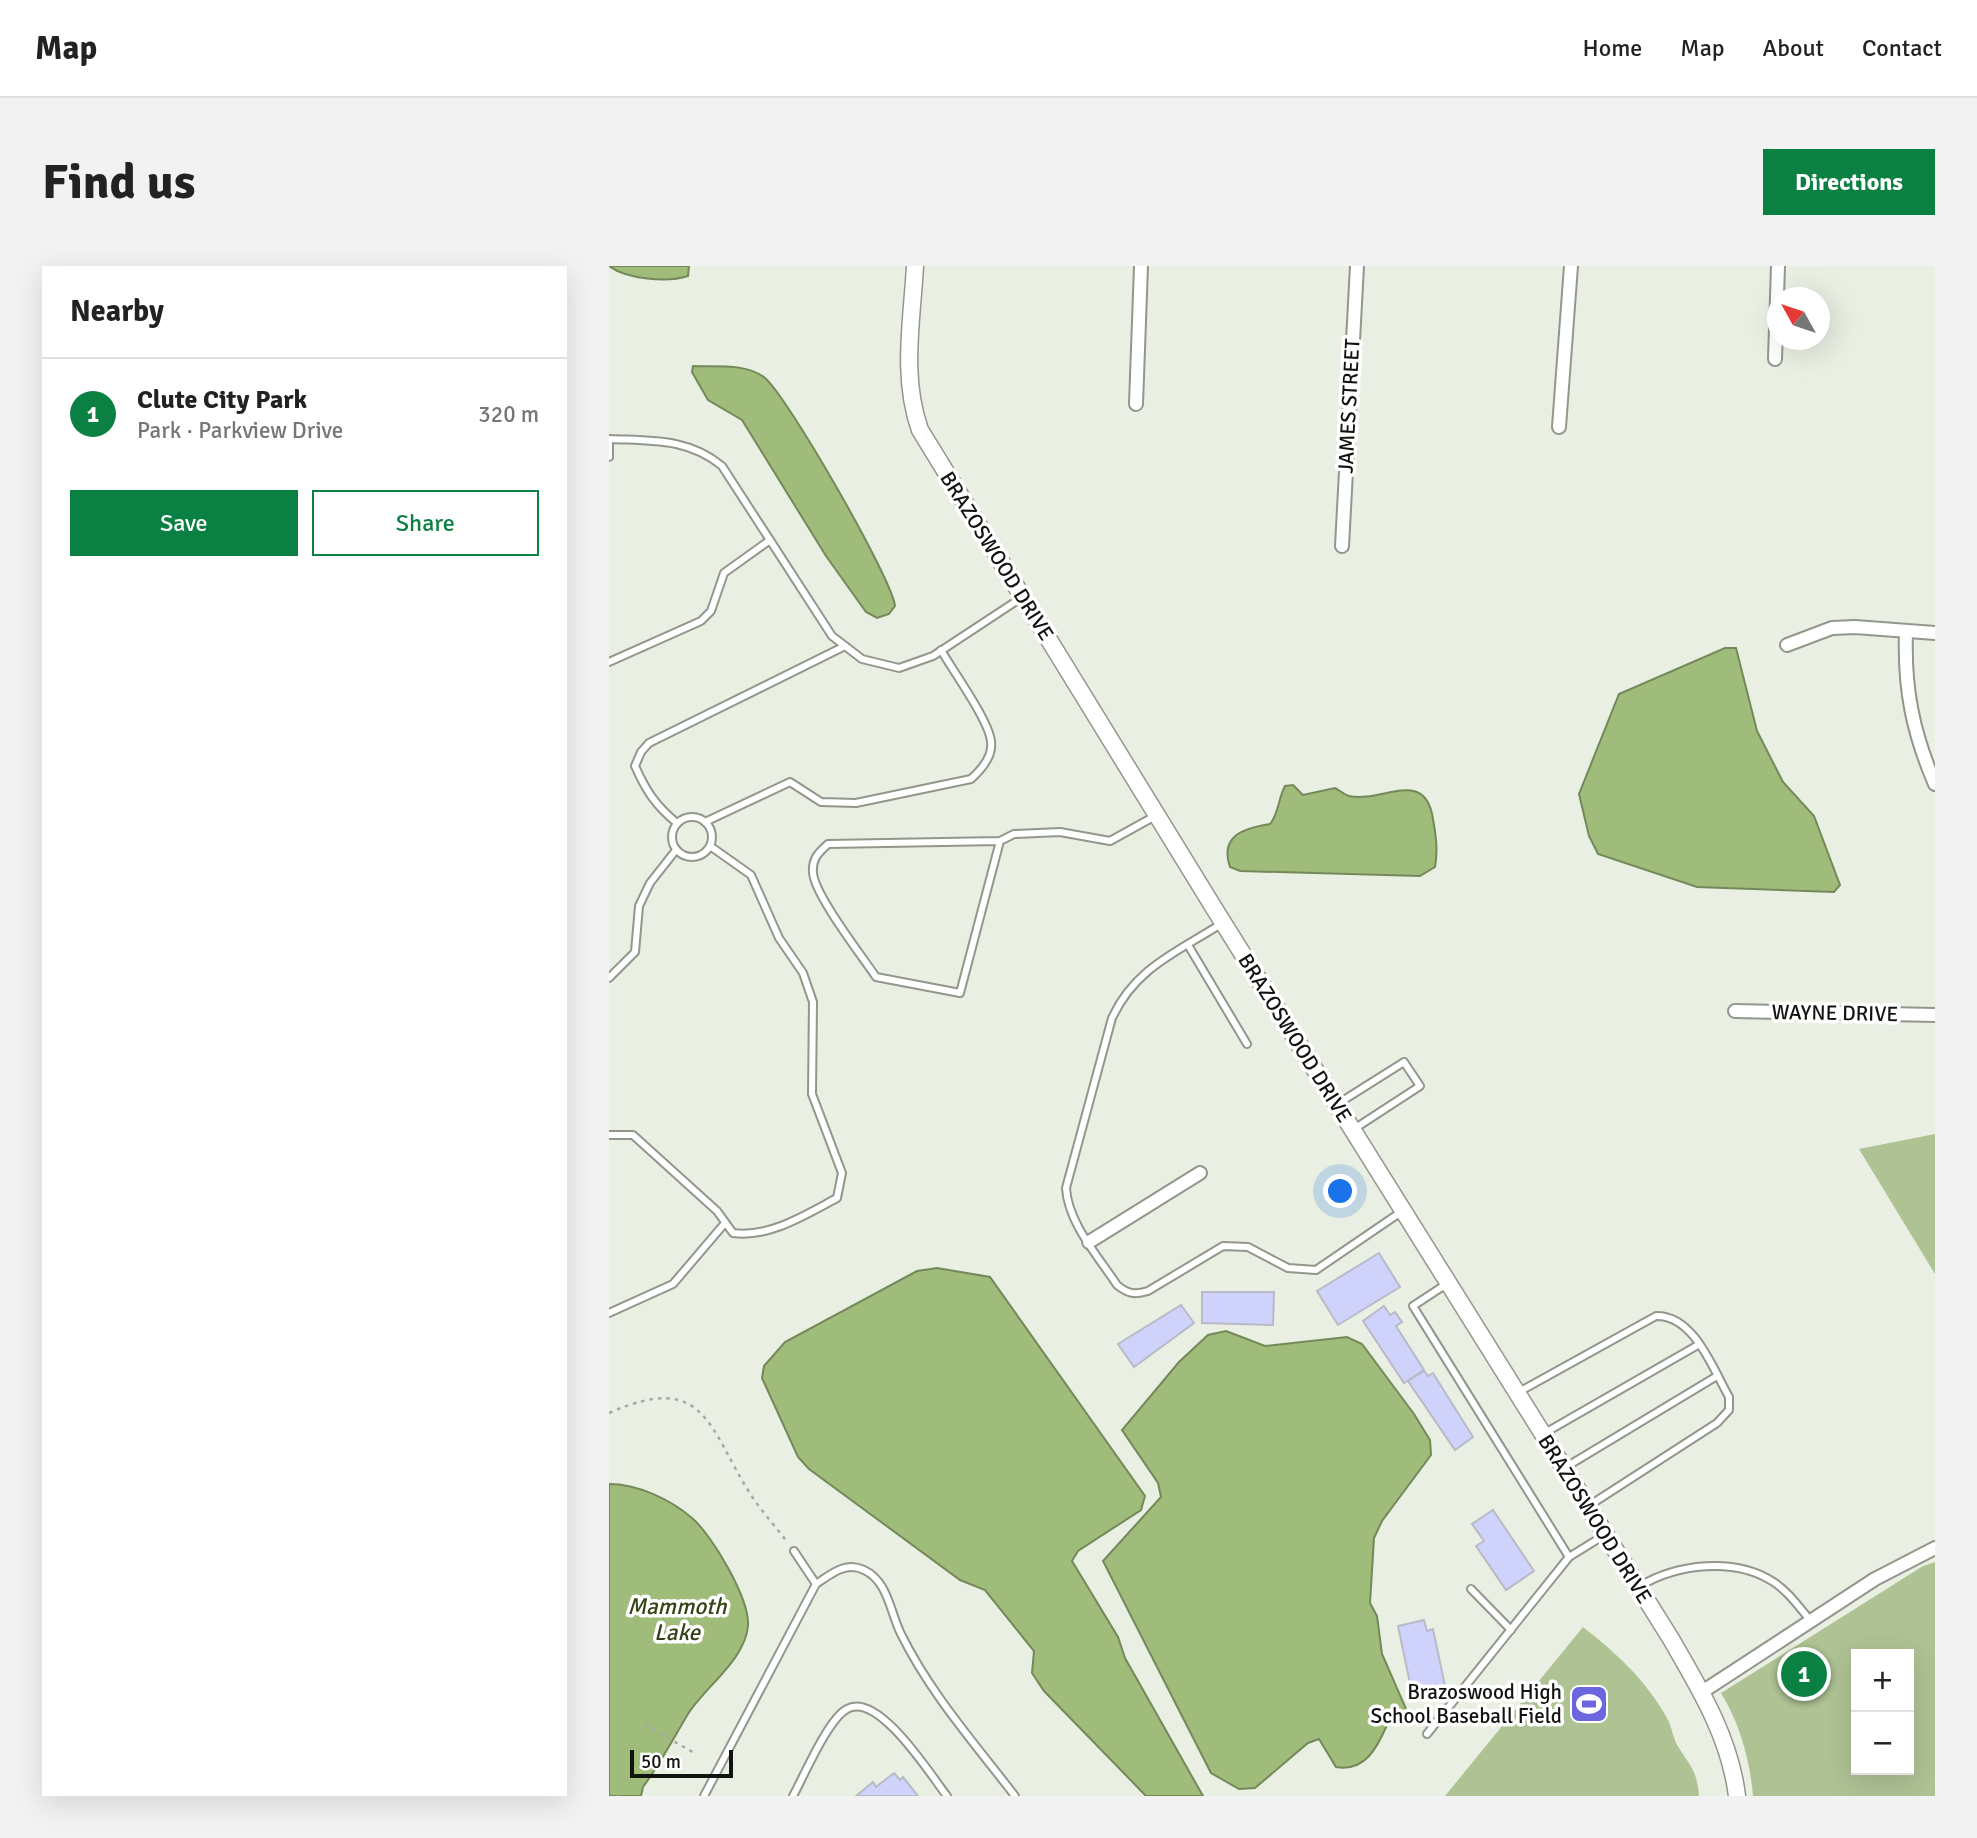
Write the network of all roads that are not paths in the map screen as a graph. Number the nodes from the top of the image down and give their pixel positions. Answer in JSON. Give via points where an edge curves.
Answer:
{"nodes":[{"id":1,"x":915,"y":266,"type":"edge"},
{"id":2,"x":1141,"y":266,"type":"edge"},
{"id":3,"x":1357,"y":266,"type":"edge"},
{"id":4,"x":1571,"y":266,"type":"edge"},
{"id":5,"x":1778,"y":266,"type":"edge"},
{"id":6,"x":1775,"y":359,"type":"dead end"},
{"id":7,"x":1136,"y":404,"type":"dead end"},
{"id":8,"x":1559,"y":427,"type":"dead end"},
{"id":9,"x":609,"y":439,"type":"edge"},
{"id":10,"x":609,"y":457,"type":"edge"},
{"id":11,"x":770,"y":541,"type":"junction"},
{"id":12,"x":1342,"y":546,"type":"dead end"},
{"id":13,"x":1022,"y":597,"type":"junction"},
{"id":14,"x":1906,"y":633,"type":"junction"},
{"id":15,"x":1935,"y":633,"type":"edge"},
{"id":16,"x":1787,"y":645,"type":"dead end"},
{"id":17,"x":845,"y":646,"type":"junction"},
{"id":18,"x":941,"y":650,"type":"junction"},
{"id":19,"x":609,"y":662,"type":"edge"},
{"id":20,"x":1935,"y":784,"type":"edge"},
{"id":21,"x":1158,"y":814,"type":"junction"},
{"id":22,"x":705,"y":822,"type":"junction"},
{"id":23,"x":677,"y":823,"type":"junction"},
{"id":24,"x":1000,"y":841,"type":"junction"},
{"id":25,"x":710,"y":846,"type":"junction"},
{"id":26,"x":676,"y":850,"type":"junction"},
{"id":27,"x":1223,"y":922,"type":"junction"},
{"id":28,"x":1188,"y":945,"type":"junction"},
{"id":29,"x":609,"y":978,"type":"edge"},
{"id":30,"x":1735,"y":1011,"type":"dead end"},
{"id":31,"x":1935,"y":1015,"type":"edge"},
{"id":32,"x":1247,"y":1044,"type":"dead end"},
{"id":33,"x":1337,"y":1104,"type":"junction"},
{"id":34,"x":1353,"y":1130,"type":"junction"},
{"id":35,"x":609,"y":1135,"type":"edge"},
{"id":36,"x":1200,"y":1173,"type":"dead end"},
{"id":37,"x":1404,"y":1210,"type":"junction"},
{"id":38,"x":725,"y":1223,"type":"junction"},
{"id":39,"x":1089,"y":1242,"type":"junction"},
{"id":40,"x":1449,"y":1283,"type":"junction"},
{"id":41,"x":609,"y":1313,"type":"edge"},
{"id":42,"x":1698,"y":1345,"type":"junction"},
{"id":43,"x":1717,"y":1376,"type":"junction"},
{"id":44,"x":1517,"y":1394,"type":"junction"},
{"id":45,"x":1542,"y":1435,"type":"junction"},
{"id":46,"x":1563,"y":1468,"type":"junction"},
{"id":47,"x":1588,"y":1506,"type":"junction"},
{"id":48,"x":1606,"y":1535,"type":"junction"},
{"id":49,"x":1935,"y":1548,"type":"edge"},
{"id":50,"x":794,"y":1551,"type":"road end"},
{"id":51,"x":1569,"y":1557,"type":"junction"},
{"id":52,"x":816,"y":1584,"type":"junction"},
{"id":53,"x":1639,"y":1587,"type":"junction"},
{"id":54,"x":1471,"y":1589,"type":"dead end"},
{"id":55,"x":1810,"y":1620,"type":"junction"},
{"id":56,"x":1511,"y":1630,"type":"junction"},
{"id":57,"x":1702,"y":1692,"type":"junction"},
{"id":58,"x":1427,"y":1734,"type":"dead end"},
{"id":59,"x":704,"y":1796,"type":"edge"},
{"id":60,"x":793,"y":1796,"type":"edge"},
{"id":61,"x":947,"y":1796,"type":"edge"},
{"id":62,"x":1016,"y":1796,"type":"edge"},
{"id":63,"x":1737,"y":1796,"type":"edge"}],
"edges":[{"from":1,"to":13,"type":"street","name":"BRAZOSWOOD DRIVE","via":[[908,375],[912,408]]},
{"from":2,"to":7,"type":"street"},
{"from":3,"to":12,"type":"street","name":"JAMES STREET"},
{"from":4,"to":8,"type":"street"},
{"from":5,"to":6,"type":"street"},
{"from":9,"to":10,"type":"lane"},
{"from":9,"to":11,"type":"lane","via":[[657,441],[704,450],[722,466]]},
{"from":11,"to":17,"type":"lane","via":[[832,636]]},
{"from":11,"to":19,"type":"lane","via":[[724,573],[711,611],[701,621]]},
{"from":13,"to":18,"type":"lane"},
{"from":13,"to":21,"type":"street","name":"BRAZOSWOOD DRIVE"},
{"from":14,"to":15,"type":"street"},
{"from":14,"to":16,"type":"street","via":[[1832,628]]},
{"from":14,"to":20,"type":"street","via":[[1909,710]]},
{"from":17,"to":18,"type":"lane","via":[[862,659],[899,668]]},
{"from":17,"to":23,"type":"lane","via":[[649,743],[635,766],[653,803]]},
{"from":18,"to":22,"type":"lane","via":[[989,729],[992,745],[983,768],[971,779],[856,803],[821,802],[790,782]]},
{"from":21,"to":24,"type":"lane","via":[[1110,841],[1060,832],[1014,834]]},
{"from":21,"to":27,"type":"street","name":"BRAZOSWOOD DRIVE"},
{"from":22,"to":23,"type":"lane","via":[[694,817]]},
{"from":22,"to":25,"type":"lane","via":[[712,833]]},
{"from":23,"to":26,"type":"lane","via":[[671,839]]},
{"from":24,"to":24,"type":"lane","via":[[960,993],[876,977],[813,875],[815,857],[828,844]]},
{"from":25,"to":26,"type":"lane","via":[[694,858]]},
{"from":25,"to":38,"type":"lane","via":[[751,875],[779,938],[803,973],[813,1002],[812,1094],[842,1173],[837,1198],[806,1214],[753,1236],[733,1233]]},
{"from":26,"to":29,"type":"lane","via":[[650,883],[639,906],[635,952]]},
{"from":27,"to":28,"type":"lane"},
{"from":27,"to":33,"type":"street","name":"BRAZOSWOOD DRIVE"},
{"from":28,"to":32,"type":"lane"},
{"from":28,"to":39,"type":"lane","via":[[1137,977],[1112,1018],[1066,1188],[1074,1218]]},
{"from":30,"to":31,"type":"street","name":"WAYNE DRIVE"},
{"from":33,"to":34,"type":"street","name":"BRAZOSWOOD DRIVE"},
{"from":33,"to":34,"type":"lane","via":[[1404,1062],[1420,1086]]},
{"from":34,"to":37,"type":"street","name":"BRAZOSWOOD DRIVE"},
{"from":35,"to":38,"type":"lane","via":[[633,1135],[688,1182]]},
{"from":36,"to":39,"type":"street"},
{"from":37,"to":39,"type":"lane","via":[[1316,1269],[1287,1268],[1248,1247],[1223,1246],[1137,1294],[1117,1285]]},
{"from":37,"to":40,"type":"street","name":"BRAZOSWOOD DRIVE"},
{"from":38,"to":41,"type":"lane","via":[[673,1284]]},
{"from":40,"to":44,"type":"street","name":"BRAZOSWOOD DRIVE"},
{"from":40,"to":51,"type":"lane","via":[[1413,1306]]},
{"from":42,"to":43,"type":"lane"},
{"from":42,"to":44,"type":"lane","via":[[1690,1331],[1670,1315],[1656,1315]]},
{"from":42,"to":45,"type":"lane"},
{"from":43,"to":46,"type":"lane"},
{"from":43,"to":47,"type":"lane","via":[[1729,1397],[1730,1410]]},
{"from":44,"to":45,"type":"street","name":"BRAZOSWOOD DRIVE"},
{"from":45,"to":46,"type":"street","name":"BRAZOSWOOD DRIVE"},
{"from":46,"to":47,"type":"street","name":"BRAZOSWOOD DRIVE"},
{"from":47,"to":48,"type":"street","name":"BRAZOSWOOD DRIVE"},
{"from":48,"to":51,"type":"lane"},
{"from":48,"to":53,"type":"street","name":"BRAZOSWOOD DRIVE"},
{"from":49,"to":55,"type":"street"},
{"from":50,"to":52,"type":"lane"},
{"from":51,"to":56,"type":"lane"},
{"from":52,"to":59,"type":"lane"},
{"from":52,"to":62,"type":"lane","via":[[839,1569],[854,1566],[882,1585],[921,1671]]},
{"from":53,"to":55,"type":"lane","via":[[1680,1569],[1742,1570],[1774,1582]]},
{"from":53,"to":57,"type":"street","name":"BRAZOSWOOD DRIVE"},
{"from":54,"to":56,"type":"lane"},
{"from":55,"to":57,"type":"street"},
{"from":56,"to":58,"type":"lane"},
{"from":57,"to":63,"type":"street","name":"BRAZOSWOOD DRIVE","via":[[1719,1726]]},
{"from":60,"to":61,"type":"lane","via":[[835,1720],[846,1709],[860,1705],[891,1726]]}]}
